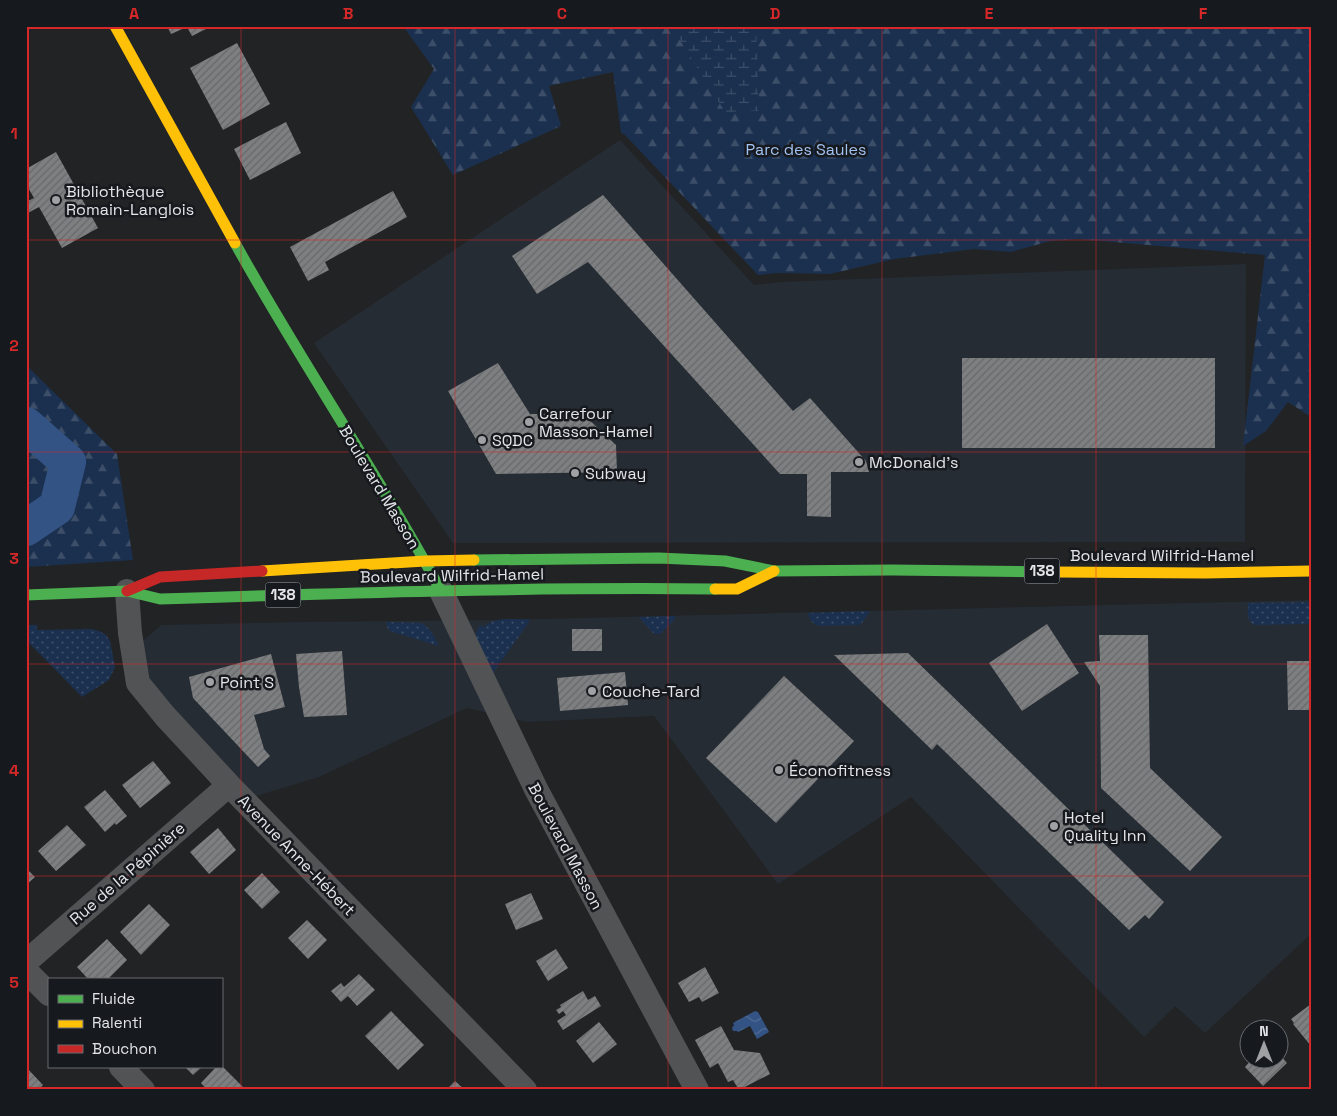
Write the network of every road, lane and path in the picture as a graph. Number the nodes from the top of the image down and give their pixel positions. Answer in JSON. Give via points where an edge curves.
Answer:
{"nodes":[{"id":1,"x":115,"y":26,"type":"edge"},
{"id":2,"x":425,"y":561,"type":"junction"},
{"id":3,"x":774,"y":571,"type":"junction"},
{"id":4,"x":1311,"y":571,"type":"edge"},
{"id":5,"x":126,"y":591,"type":"junction"},
{"id":6,"x":441,"y":591,"type":"junction"},
{"id":7,"x":26,"y":595,"type":"edge"},
{"id":8,"x":229,"y":785,"type":"junction"},
{"id":9,"x":26,"y":962,"type":"edge"},
{"id":10,"x":26,"y":971,"type":"edge"},
{"id":11,"x":48,"y":993,"type":"edge"},
{"id":12,"x":122,"y":1068,"type":"edge"},
{"id":13,"x":143,"y":1090,"type":"edge"},
{"id":14,"x":525,"y":1090,"type":"edge"},
{"id":15,"x":696,"y":1090,"type":"edge"}],
"edges":[{"from":1,"to":2,"type":"main road","name":"Boulevard Masson","via":[[257,283]]},
{"from":2,"to":3,"type":"main road","name":"Boulevard Wilfrid-Hamel","number":"138","via":[[659,558],[725,561]]},
{"from":2,"to":5,"type":"main road","name":"Boulevard Wilfrid-Hamel","number":"138","via":[[160,577]]},
{"from":2,"to":6,"type":"main road","name":"Boulevard Masson"},
{"from":3,"to":4,"type":"main road","name":"Boulevard Wilfrid-Hamel","number":"138"},
{"from":3,"to":6,"type":"main road","name":"Boulevard Wilfrid-Hamel","number":"138","via":[[737,589]]},
{"from":5,"to":6,"type":"main road","name":"Boulevard Wilfrid-Hamel","number":"138","via":[[160,599]]},
{"from":5,"to":7,"type":"main road","name":"Boulevard Wilfrid-Hamel","number":"138"},
{"from":5,"to":8,"type":"street","name":"Avenue Anne-Hébert","via":[[138,683]]},
{"from":6,"to":15,"type":"street","name":"Boulevard Masson","via":[[536,789]]},
{"from":8,"to":9,"type":"street","name":"Rue de la Pépinière"},
{"from":8,"to":14,"type":"street","name":"Avenue Anne-Hébert"},
{"from":10,"to":11,"type":"street"},
{"from":12,"to":13,"type":"street"}]}
